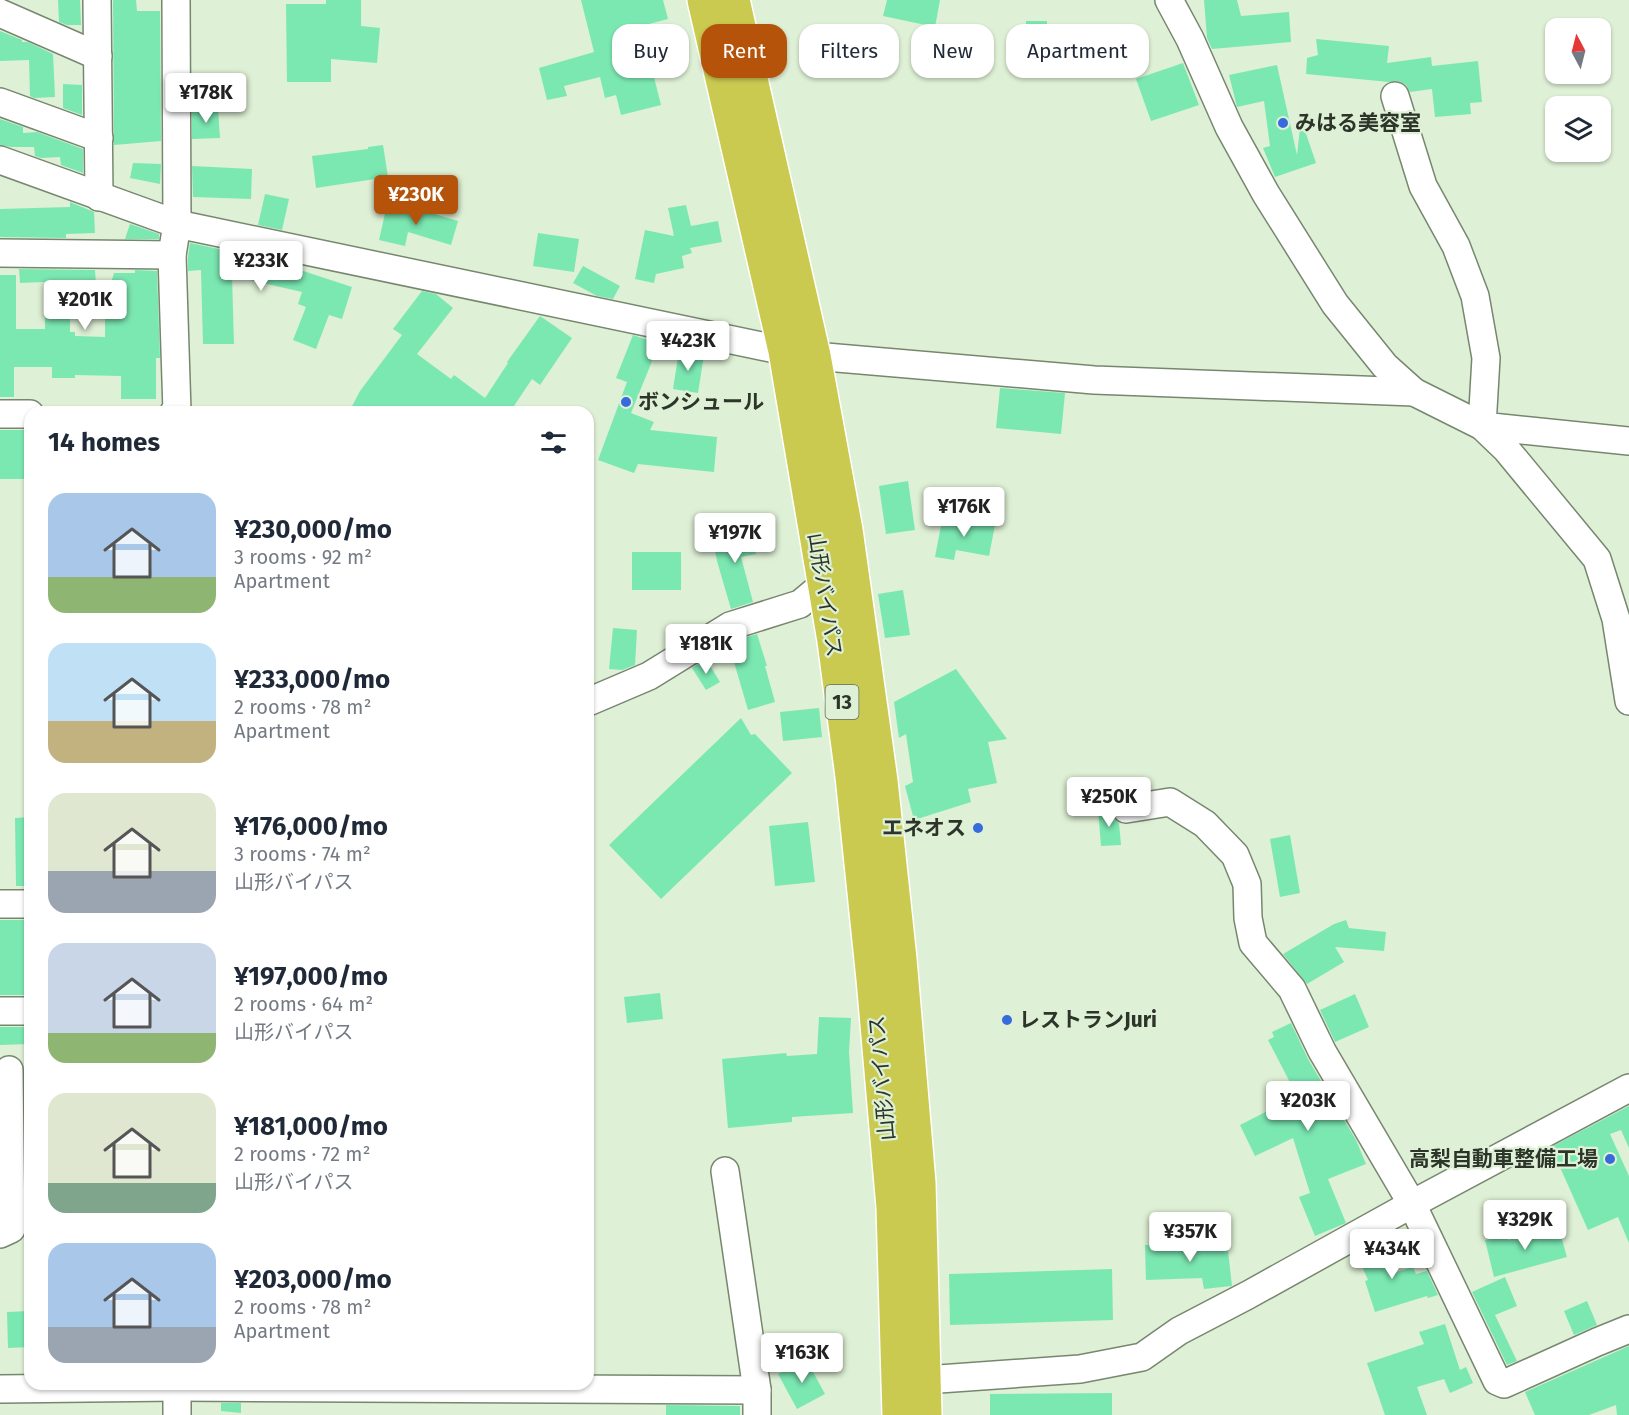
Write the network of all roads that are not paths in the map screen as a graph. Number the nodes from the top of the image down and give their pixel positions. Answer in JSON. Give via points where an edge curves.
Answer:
{"nodes":[{"id":1,"x":97,"y":0,"type":"edge"},
{"id":2,"x":176,"y":0,"type":"edge"},
{"id":3,"x":704,"y":0,"type":"edge"},
{"id":4,"x":733,"y":0,"type":"edge"},
{"id":5,"x":1169,"y":0,"type":"edge"},
{"id":6,"x":0,"y":13,"type":"edge"},
{"id":7,"x":98,"y":56,"type":"junction"},
{"id":8,"x":1395,"y":96,"type":"dead end"},
{"id":9,"x":0,"y":102,"type":"edge"},
{"id":10,"x":99,"y":138,"type":"junction"},
{"id":11,"x":0,"y":160,"type":"edge"},
{"id":12,"x":99,"y":197,"type":"junction"},
{"id":13,"x":177,"y":224,"type":"junction"},
{"id":14,"x":0,"y":253,"type":"edge"},
{"id":15,"x":172,"y":255,"type":"junction"},
{"id":16,"x":800,"y":354,"type":"junction"},
{"id":17,"x":1414,"y":392,"type":"junction"},
{"id":18,"x":177,"y":406,"type":"edge"},
{"id":19,"x":0,"y":414,"type":"edge"},
{"id":20,"x":24,"y":414,"type":"edge"},
{"id":21,"x":1482,"y":426,"type":"junction"},
{"id":22,"x":1629,"y":441,"type":"edge"},
{"id":23,"x":824,"y":584,"type":"junction"},
{"id":24,"x":594,"y":699,"type":"edge"},
{"id":25,"x":1629,"y":700,"type":"edge"},
{"id":26,"x":1126,"y":809,"type":"dead end"},
{"id":27,"x":0,"y":904,"type":"edge"},
{"id":28,"x":24,"y":904,"type":"edge"},
{"id":29,"x":0,"y":1011,"type":"edge"},
{"id":30,"x":24,"y":1011,"type":"edge"},
{"id":31,"x":13,"y":1070,"type":"edge"},
{"id":32,"x":1629,"y":1088,"type":"edge"},
{"id":33,"x":725,"y":1171,"type":"dead end"},
{"id":34,"x":1412,"y":1204,"type":"junction"},
{"id":35,"x":14,"y":1231,"type":"edge"},
{"id":36,"x":1629,"y":1329,"type":"edge"},
{"id":37,"x":925,"y":1380,"type":"junction"},
{"id":38,"x":0,"y":1389,"type":"edge"},
{"id":39,"x":24,"y":1389,"type":"edge"},
{"id":40,"x":177,"y":1390,"type":"edge"},
{"id":41,"x":313,"y":1390,"type":"edge"},
{"id":42,"x":757,"y":1403,"type":"edge"},
{"id":43,"x":177,"y":1415,"type":"edge"},
{"id":44,"x":899,"y":1415,"type":"edge"},
{"id":45,"x":926,"y":1415,"type":"edge"}],
"edges":[{"from":1,"to":7,"type":"lane"},
{"from":2,"to":13,"type":"lane"},
{"from":3,"to":16,"type":"highway","name":"山形バイパス","number":"13"},
{"from":4,"to":16,"type":"highway","name":"山形バイパス","number":"13"},
{"from":5,"to":17,"type":"lane","via":[[1229,127],[1272,204],[1335,304],[1385,366]]},
{"from":6,"to":7,"type":"lane"},
{"from":7,"to":10,"type":"lane"},
{"from":8,"to":21,"type":"lane","via":[[1423,186],[1456,246],[1475,296],[1486,358]]},
{"from":9,"to":10,"type":"lane"},
{"from":10,"to":12,"type":"lane"},
{"from":11,"to":12,"type":"lane"},
{"from":12,"to":13,"type":"lane"},
{"from":13,"to":15,"type":"lane"},
{"from":13,"to":16,"type":"lane"},
{"from":14,"to":15,"type":"lane"},
{"from":15,"to":18,"type":"lane"},
{"from":16,"to":17,"type":"lane","via":[[1094,380]]},
{"from":16,"to":23,"type":"highway","name":"山形バイパス","number":"13"},
{"from":16,"to":37,"type":"highway","name":"山形バイパス","number":"13","via":[[846,530],[884,805],[919,1183]]},
{"from":17,"to":21,"type":"lane"},
{"from":19,"to":20,"type":"lane"},
{"from":21,"to":22,"type":"lane"},
{"from":21,"to":25,"type":"lane","via":[[1506,449],[1597,559],[1616,620]]},
{"from":23,"to":24,"type":"lane","via":[[800,604],[730,626],[649,676]]},
{"from":23,"to":44,"type":"highway","name":"山形バイパス","number":"13","via":[[852,776],[877,1025],[893,1207]]},
{"from":26,"to":34,"type":"lane","via":[[1170,802],[1205,824],[1235,855],[1247,884],[1253,943],[1292,989],[1322,1051]]},
{"from":27,"to":28,"type":"lane"},
{"from":29,"to":30,"type":"lane"},
{"from":31,"to":35,"type":"lane"},
{"from":32,"to":34,"type":"lane"},
{"from":33,"to":42,"type":"lane"},
{"from":34,"to":36,"type":"lane","via":[[1497,1381],[1504,1384]]},
{"from":34,"to":37,"type":"lane","via":[[1179,1331],[1142,1357],[1080,1369]]},
{"from":37,"to":45,"type":"highway","name":"山形バイパス","number":"13"},
{"from":38,"to":39,"type":"lane"},
{"from":40,"to":43,"type":"lane"},
{"from":41,"to":42,"type":"lane"}]}
